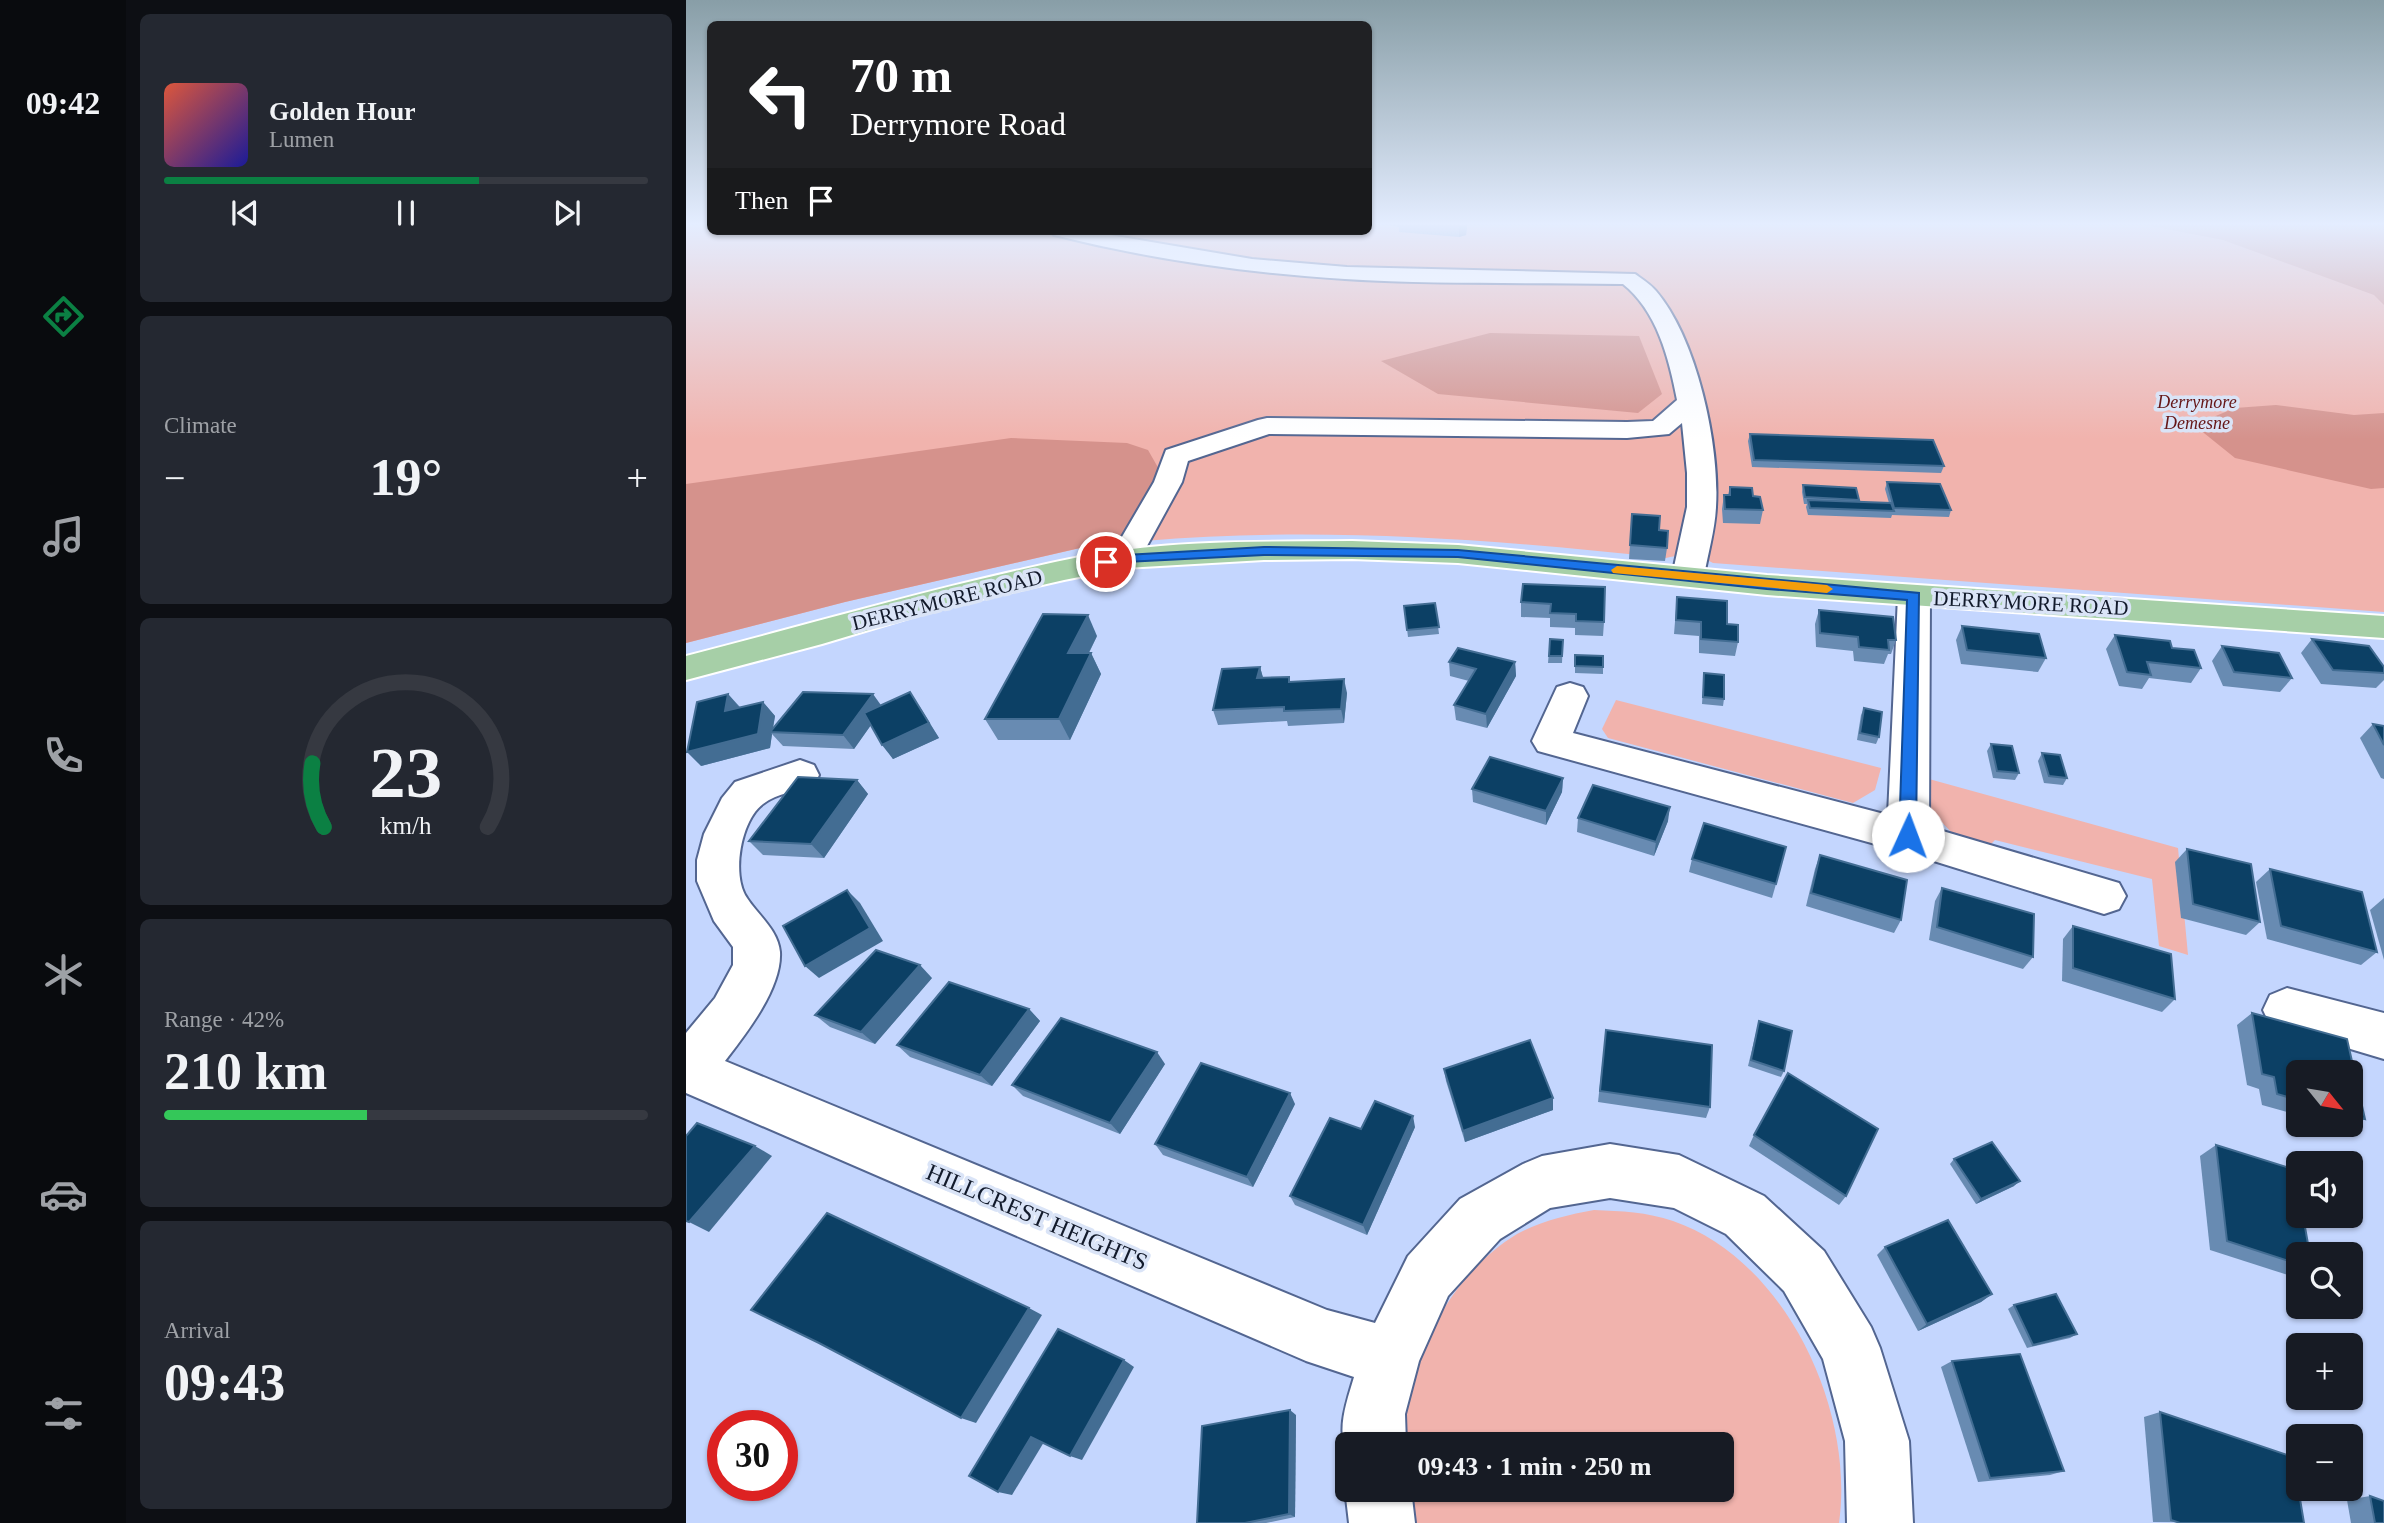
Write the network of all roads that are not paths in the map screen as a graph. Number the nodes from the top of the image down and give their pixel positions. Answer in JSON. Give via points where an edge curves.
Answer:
{"nodes":[{"id":1,"x":1649,"y":296,"type":"edge"},
{"id":2,"x":1690,"y":402,"type":"junction"},
{"id":3,"x":1125,"y":559,"type":"junction"},
{"id":4,"x":1688,"y":576,"type":"junction"},
{"id":5,"x":1914,"y":596,"type":"junction"},
{"id":6,"x":2384,"y":627,"type":"edge"},
{"id":7,"x":686,"y":668,"type":"edge"},
{"id":8,"x":1570,"y":696,"type":"dead end"},
{"id":9,"x":800,"y":775,"type":"edge"},
{"id":10,"x":1908,"y":836,"type":"junction"},
{"id":11,"x":2104,"y":896,"type":"dead end"},
{"id":12,"x":2287,"y":1010,"type":"dead end"},
{"id":13,"x":2384,"y":1036,"type":"edge"},
{"id":14,"x":687,"y":1069,"type":"edge"},
{"id":15,"x":1390,"y":1357,"type":"junction"},
{"id":16,"x":1374,"y":1432,"type":"edge"},
{"id":17,"x":1380,"y":1502,"type":"edge"},
{"id":18,"x":1382,"y":1523,"type":"edge"},
{"id":19,"x":1880,"y":1523,"type":"edge"}],
"edges":[{"from":1,"to":2,"type":"street","via":[[1665,321]]},
{"from":2,"to":3,"type":"street","via":[[1660,428],[1627,430],[1267,426],[1176,456],[1168,482]]},
{"from":2,"to":4,"type":"street","via":[[1697,422],[1702,497]]},
{"from":3,"to":4,"type":"main road","name":"DERRYMORE ROAD","via":[[1365,551],[1458,554]]},
{"from":3,"to":7,"type":"main road","name":"DERRYMORE ROAD","via":[[935,599]]},
{"from":4,"to":5,"type":"main road","name":"DERRYMORE ROAD"},
{"from":5,"to":6,"type":"main road","name":"DERRYMORE ROAD"},
{"from":5,"to":10,"type":"street"},
{"from":8,"to":10,"type":"street","via":[[1551,741]]},
{"from":9,"to":14,"type":"street","via":[[748,793],[733,815],[718,853],[717,880],[757,951],[753,977]]},
{"from":10,"to":11,"type":"street"},
{"from":12,"to":13,"type":"street"},
{"from":14,"to":15,"type":"street","name":"HILLCREST HEIGHTS","via":[[1327,1340]]},
{"from":15,"to":16,"type":"street","via":[[1374,1414]]},
{"from":15,"to":19,"type":"street","via":[[1428,1276],[1480,1219],[1542,1184],[1610,1171],[1679,1182],[1745,1215],[1804,1271],[1850,1348],[1877,1441]]},
{"from":17,"to":18,"type":"street"}]}
